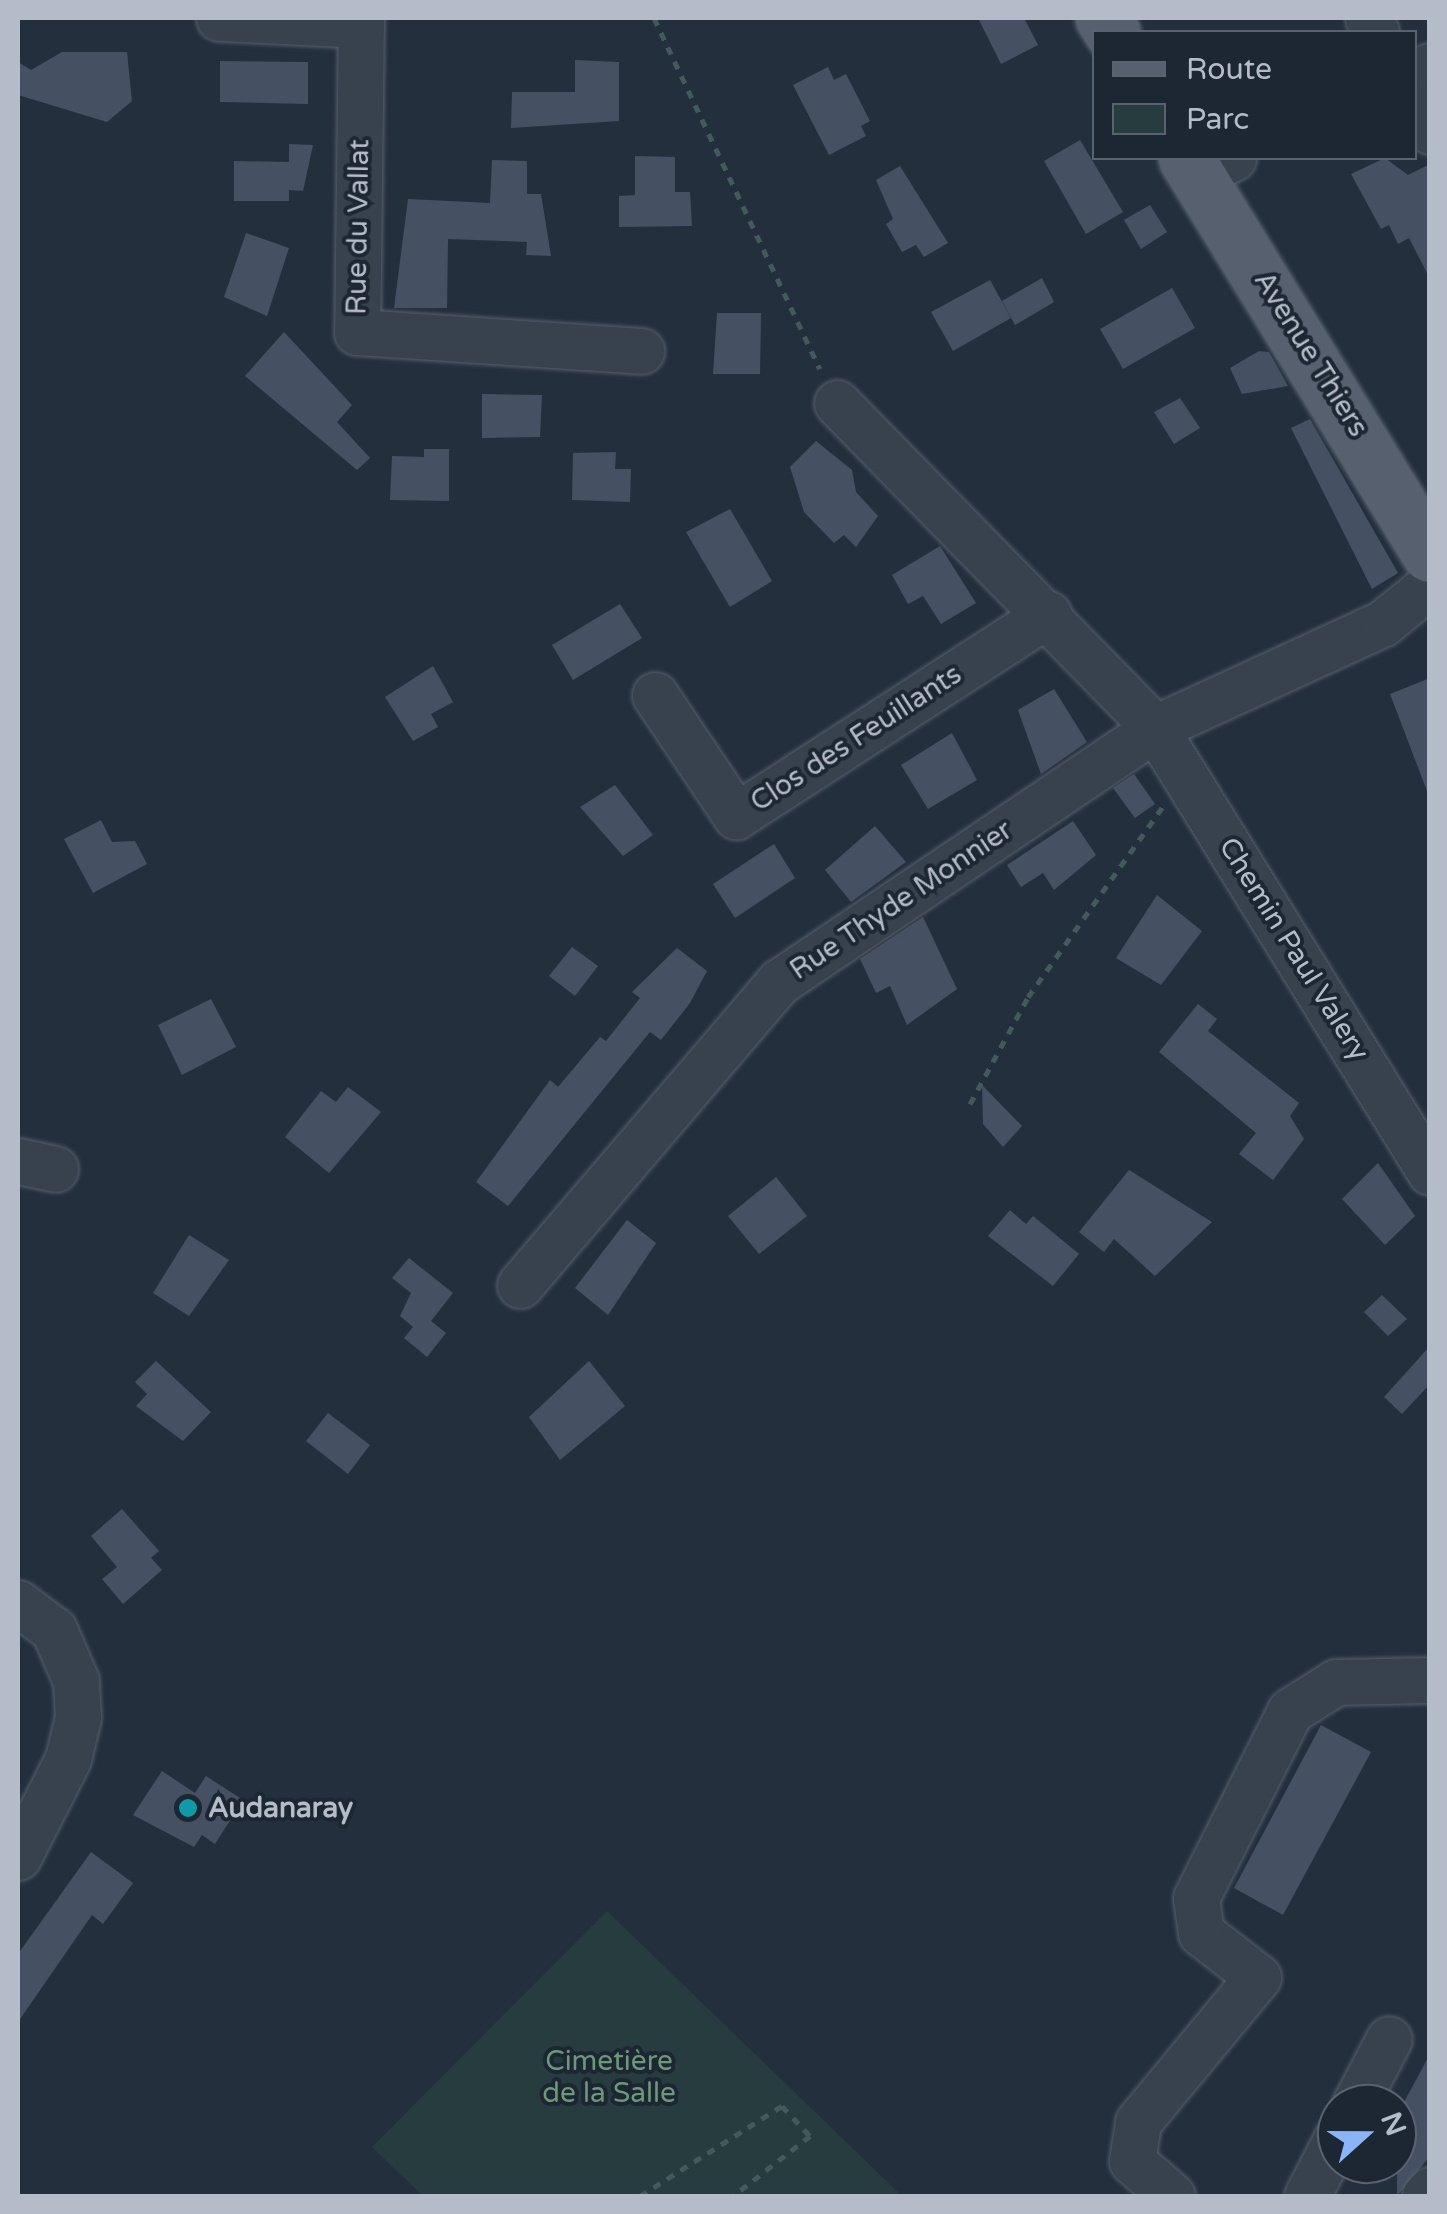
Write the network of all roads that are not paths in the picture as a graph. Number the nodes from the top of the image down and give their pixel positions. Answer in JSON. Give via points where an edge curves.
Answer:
{"nodes":[{"id":1,"x":219,"y":18,"type":"edge"},
{"id":2,"x":361,"y":21,"type":"edge"},
{"id":3,"x":1205,"y":163,"type":"edge"},
{"id":4,"x":640,"y":351,"type":"dead end"},
{"id":5,"x":837,"y":404,"type":"road end"},
{"id":6,"x":1430,"y":554,"type":"edge"},
{"id":7,"x":1430,"y":586,"type":"edge"},
{"id":8,"x":1048,"y":614,"type":"junction"},
{"id":9,"x":655,"y":695,"type":"dead end"},
{"id":10,"x":1154,"y":728,"type":"junction"},
{"id":11,"x":1430,"y":1172,"type":"edge"},
{"id":12,"x":520,"y":1285,"type":"dead end"},
{"id":13,"x":18,"y":1604,"type":"edge"},
{"id":14,"x":1430,"y":1680,"type":"edge"},
{"id":15,"x":18,"y":1857,"type":"edge"},
{"id":16,"x":1388,"y":2039,"type":"dead end"},
{"id":17,"x":1365,"y":2084,"type":"edge"},
{"id":18,"x":1430,"y":2190,"type":"edge"},
{"id":19,"x":1172,"y":2196,"type":"edge"},
{"id":20,"x":1426,"y":2196,"type":"edge"}],
"edges":[{"from":1,"to":2,"type":"street"},
{"from":2,"to":4,"type":"street","name":"Rue du Vallat","via":[[357,332]]},
{"from":3,"to":6,"type":"main road","name":"Avenue Thiers"},
{"from":5,"to":8,"type":"street"},
{"from":7,"to":10,"type":"street","via":[[1383,623]]},
{"from":8,"to":9,"type":"street","name":"Clos des Feuillants","via":[[736,816]]},
{"from":8,"to":10,"type":"street"},
{"from":10,"to":11,"type":"street","name":"Chemin Paul Valery"},
{"from":10,"to":12,"type":"street","name":"Rue Thyde Monnier","via":[[779,982]]},
{"from":13,"to":15,"type":"street","via":[[54,1630],[76,1681],[78,1717],[54,1792]]},
{"from":14,"to":19,"type":"street","via":[[1336,1682],[1290,1711],[1196,1898],[1201,1933],[1258,1976],[1138,2122],[1132,2161]]},
{"from":16,"to":17,"type":"street"},
{"from":18,"to":20,"type":"street"}]}
